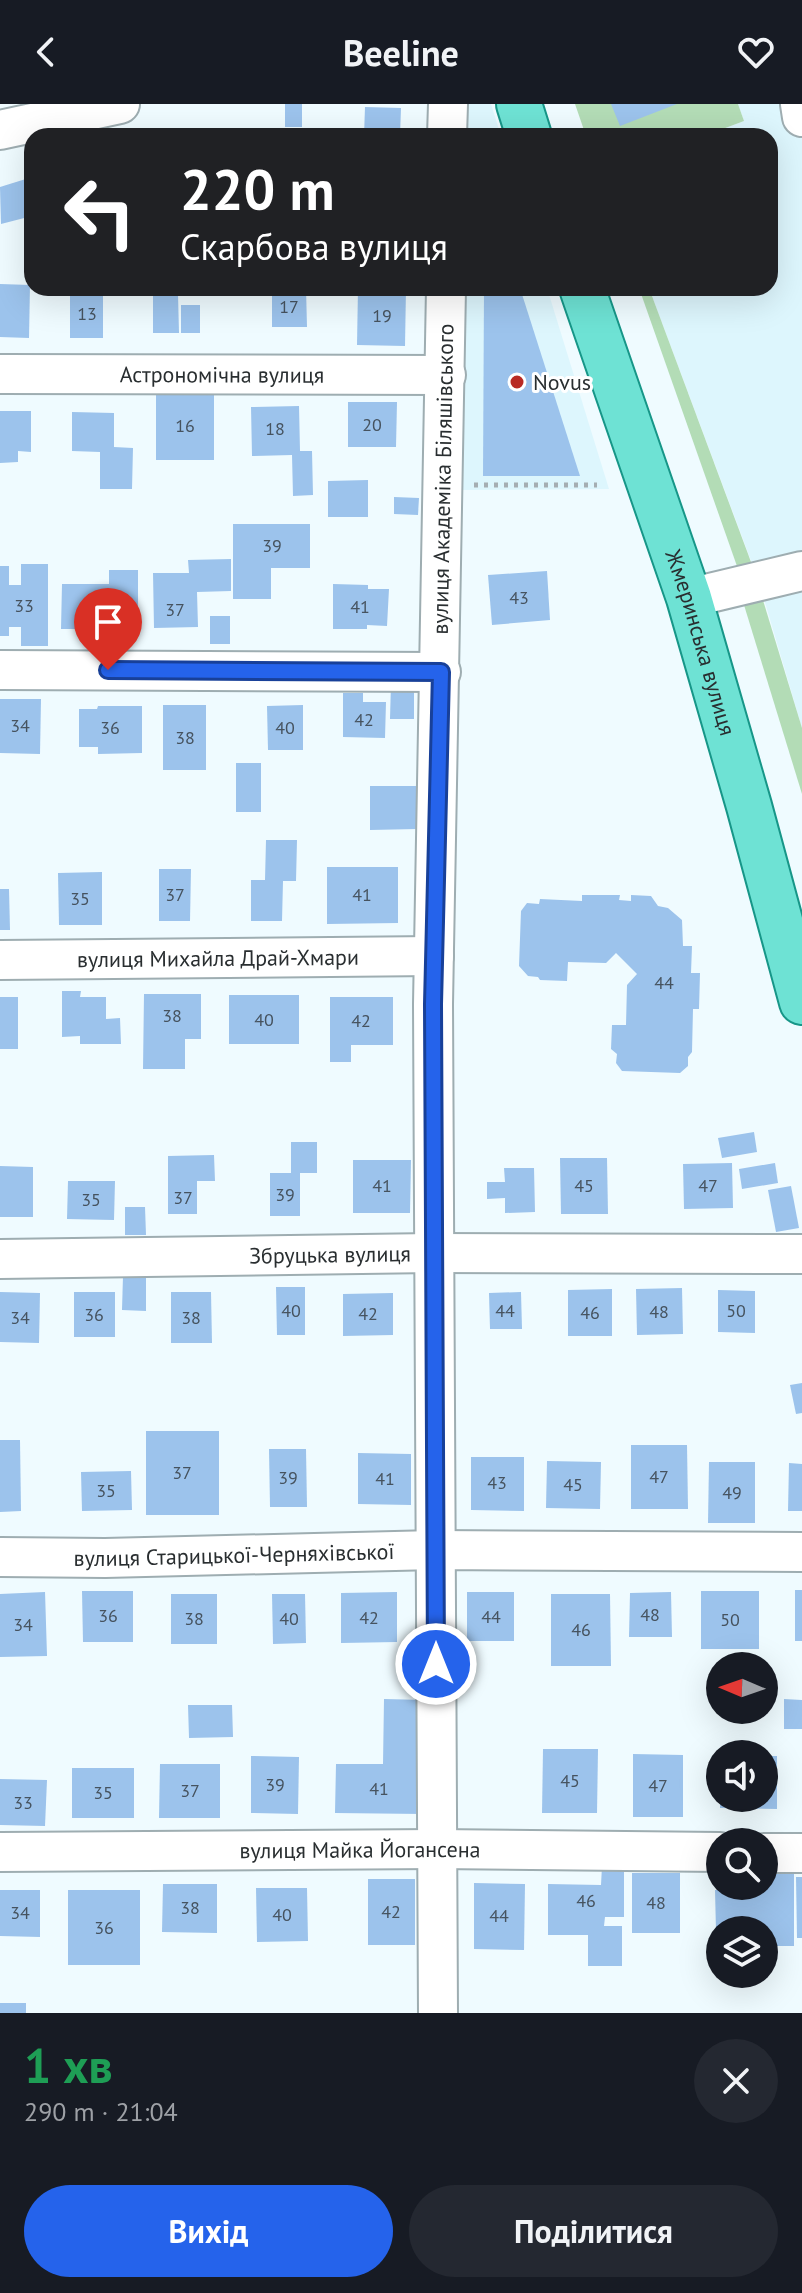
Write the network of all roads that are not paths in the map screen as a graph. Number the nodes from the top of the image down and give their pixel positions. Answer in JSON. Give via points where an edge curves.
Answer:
{"nodes":[{"id":1,"x":120,"y":104,"type":"edge"},
{"id":2,"x":448,"y":104,"type":"edge"},
{"id":3,"x":519,"y":104,"type":"edge"},
{"id":4,"x":800,"y":104,"type":"edge"},
{"id":5,"x":802,"y":117,"type":"edge"},
{"id":6,"x":447,"y":128,"type":"edge"},
{"id":7,"x":526,"y":128,"type":"edge"},
{"id":8,"x":0,"y":130,"type":"edge"},
{"id":9,"x":446,"y":296,"type":"edge"},
{"id":10,"x":585,"y":296,"type":"edge"},
{"id":11,"x":0,"y":374,"type":"edge"},
{"id":12,"x":446,"y":375,"type":"junction"},
{"id":13,"x":802,"y":571,"type":"edge"},
{"id":14,"x":689,"y":598,"type":"junction"},
{"id":15,"x":0,"y":670,"type":"edge"},
{"id":16,"x":441,"y":672,"type":"junction"},
{"id":17,"x":434,"y":956,"type":"junction"},
{"id":18,"x":0,"y":960,"type":"edge"},
{"id":19,"x":802,"y":1002,"type":"edge"},
{"id":20,"x":433,"y":1253,"type":"junction"},
{"id":21,"x":802,"y":1254,"type":"edge"},
{"id":22,"x":0,"y":1259,"type":"edge"},
{"id":23,"x":435,"y":1550,"type":"junction"},
{"id":24,"x":802,"y":1552,"type":"edge"},
{"id":25,"x":0,"y":1557,"type":"edge"},
{"id":26,"x":437,"y":1849,"type":"junction"},
{"id":27,"x":0,"y":1852,"type":"edge"},
{"id":28,"x":706,"y":1852,"type":"edge"},
{"id":29,"x":778,"y":1853,"type":"edge"},
{"id":30,"x":802,"y":1853,"type":"edge"},
{"id":31,"x":438,"y":2013,"type":"edge"}],
"edges":[{"from":1,"to":8,"type":"street"},
{"from":2,"to":6,"type":"street"},
{"from":3,"to":7,"type":"main road"},
{"from":4,"to":5,"type":"street"},
{"from":9,"to":12,"type":"street","name":"вулиця Академіка Біляшівського"},
{"from":10,"to":14,"type":"main road","name":"Жмеринська вулиця"},
{"from":11,"to":12,"type":"street","name":"Астрономічна вулиця"},
{"from":12,"to":16,"type":"street","name":"вулиця Академіка Біляшівського"},
{"from":13,"to":14,"type":"street"},
{"from":14,"to":19,"type":"main road","name":"Жмеринська вулиця"},
{"from":15,"to":16,"type":"street"},
{"from":16,"to":17,"type":"street","name":"вулиця Академіка Біляшівського"},
{"from":17,"to":18,"type":"street","name":"вулиця Михайла Драй-Хмари"},
{"from":17,"to":20,"type":"street","name":"вулиця Академіка Біляшівського"},
{"from":20,"to":21,"type":"street","name":"Збруцька вулиця"},
{"from":20,"to":22,"type":"street","name":"Збруцька вулиця"},
{"from":20,"to":23,"type":"street","name":"вулиця Академіка Біляшівського"},
{"from":23,"to":24,"type":"street","name":"вулиця Старицької-Черняхівської"},
{"from":23,"to":25,"type":"street","name":"вулиця Старицької-Черняхівської"},
{"from":23,"to":26,"type":"street","name":"вулиця Академіка Біляшівського"},
{"from":26,"to":27,"type":"street","name":"вулиця Майка Йогансена"},
{"from":26,"to":28,"type":"street","name":"вулиця Майка Йогансена"},
{"from":26,"to":31,"type":"street","name":"вулиця Академіка Біляшівського"},
{"from":29,"to":30,"type":"street"}]}
